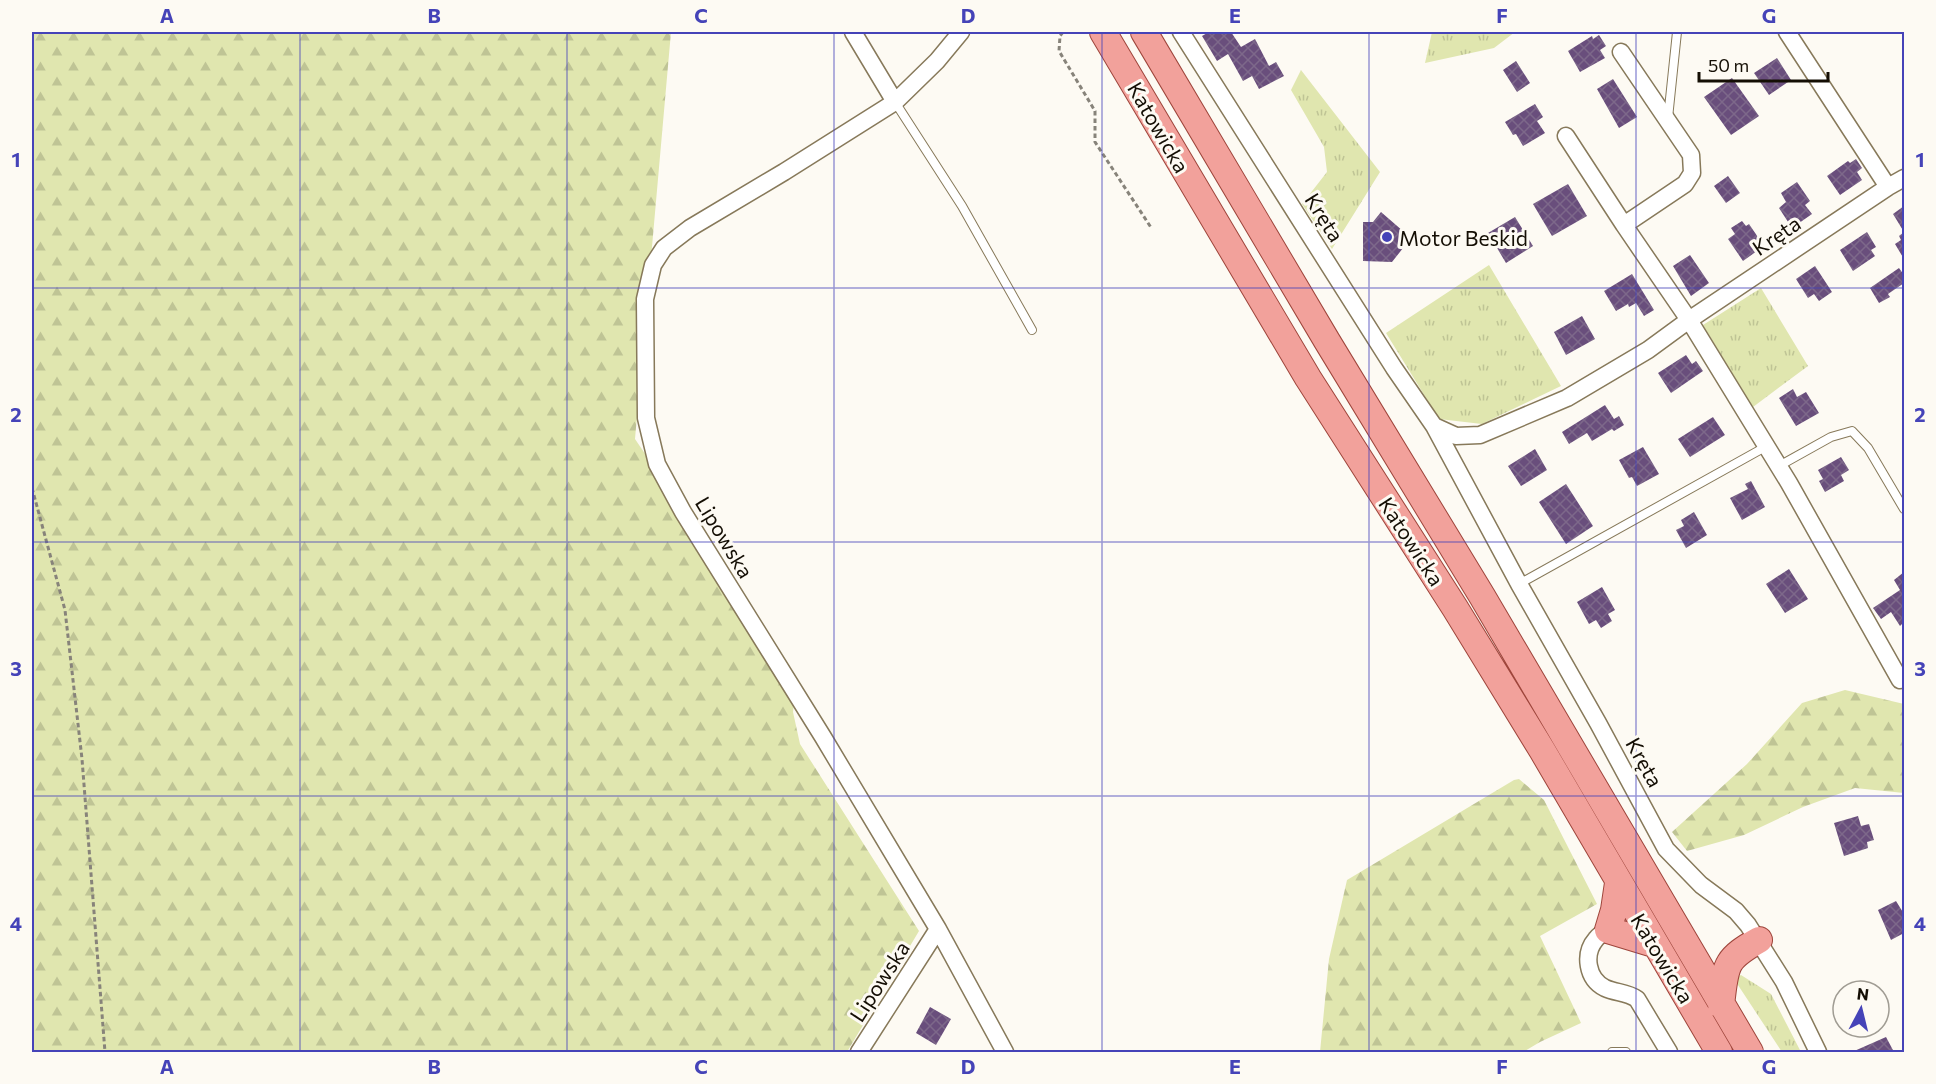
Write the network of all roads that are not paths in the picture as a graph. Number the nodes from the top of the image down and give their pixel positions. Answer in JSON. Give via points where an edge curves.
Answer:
{"nodes":[{"id":1,"x":853,"y":32,"type":"edge"},
{"id":2,"x":961,"y":32,"type":"edge"},
{"id":3,"x":1103,"y":32,"type":"edge"},
{"id":4,"x":1144,"y":32,"type":"edge"},
{"id":5,"x":1181,"y":32,"type":"edge"},
{"id":6,"x":1677,"y":32,"type":"edge"},
{"id":7,"x":1787,"y":32,"type":"edge"},
{"id":8,"x":1621,"y":52,"type":"dead end"},
{"id":9,"x":895,"y":102,"type":"junction"},
{"id":10,"x":1668,"y":121,"type":"junction"},
{"id":11,"x":1566,"y":136,"type":"dead end"},
{"id":12,"x":1905,"y":178,"type":"edge"},
{"id":13,"x":1888,"y":187,"type":"junction"},
{"id":14,"x":1624,"y":225,"type":"junction"},
{"id":15,"x":1689,"y":320,"type":"junction"},
{"id":16,"x":1032,"y":330,"type":"dead end"},
{"id":17,"x":1434,"y":426,"type":"junction"},
{"id":18,"x":1767,"y":446,"type":"junction"},
{"id":19,"x":1779,"y":466,"type":"junction"},
{"id":20,"x":1905,"y":509,"type":"edge"},
{"id":21,"x":1519,"y":584,"type":"junction"},
{"id":22,"x":1900,"y":680,"type":"dead end"},
{"id":23,"x":1618,"y":883,"type":"junction"},
{"id":24,"x":939,"y":929,"type":"junction"},
{"id":25,"x":1608,"y":930,"type":"junction"},
{"id":26,"x":1759,"y":940,"type":"junction"},
{"id":27,"x":1654,"y":944,"type":"junction"},
{"id":28,"x":1721,"y":1005,"type":"junction"},
{"id":29,"x":859,"y":1053,"type":"edge"},
{"id":30,"x":1005,"y":1053,"type":"edge"},
{"id":31,"x":1612,"y":1053,"type":"edge"},
{"id":32,"x":1626,"y":1053,"type":"edge"},
{"id":33,"x":1669,"y":1053,"type":"edge"},
{"id":34,"x":1719,"y":1053,"type":"edge"},
{"id":35,"x":1750,"y":1053,"type":"edge"},
{"id":36,"x":1818,"y":1053,"type":"edge"}],
"edges":[{"from":1,"to":9,"type":"street"},
{"from":2,"to":9,"type":"street","name":"Lipowska"},
{"from":3,"to":23,"type":"main road","name":"Katowicka","via":[[1302,368],[1542,750]]},
{"from":4,"to":28,"type":"main road","name":"Katowicka","via":[[1482,596]]},
{"from":5,"to":17,"type":"street","name":"Kręta"},
{"from":6,"to":10,"type":"lane"},
{"from":7,"to":13,"type":"street"},
{"from":8,"to":10,"type":"street"},
{"from":9,"to":16,"type":"lane","via":[[962,206]]},
{"from":9,"to":24,"type":"street","name":"Lipowska","via":[[690,228],[664,248],[652,265],[645,299],[646,418],[657,464],[683,512]]},
{"from":10,"to":14,"type":"street","via":[[1690,155],[1692,173],[1685,184]]},
{"from":11,"to":14,"type":"street"},
{"from":12,"to":13,"type":"street","name":"Kręta"},
{"from":13,"to":15,"type":"street","name":"Kręta"},
{"from":14,"to":15,"type":"street"},
{"from":15,"to":17,"type":"street","name":"Kręta","via":[[1648,350],[1567,398],[1480,435],[1456,436]]},
{"from":15,"to":18,"type":"street"},
{"from":17,"to":21,"type":"street","name":"Kręta"},
{"from":18,"to":19,"type":"street"},
{"from":18,"to":21,"type":"lane"},
{"from":19,"to":20,"type":"lane","via":[[1831,437],[1852,431],[1868,448]]},
{"from":19,"to":22,"type":"street"},
{"from":21,"to":26,"type":"street","name":"Kręta","via":[[1666,849],[1701,885],[1736,911]]},
{"from":23,"to":25,"type":"main road"},
{"from":23,"to":27,"type":"main road","name":"Katowicka"},
{"from":24,"to":29,"type":"street","name":"Lipowska"},
{"from":24,"to":30,"type":"street"},
{"from":25,"to":27,"type":"main road"},
{"from":25,"to":33,"type":"street","via":[[1591,948],[1589,970],[1605,988],[1637,999]]},
{"from":26,"to":28,"type":"main road","via":[[1729,962]]},
{"from":26,"to":36,"type":"street","name":"Kręta"},
{"from":27,"to":34,"type":"main road","name":"Katowicka"},
{"from":28,"to":35,"type":"main road","name":"Katowicka"},
{"from":31,"to":32,"type":"lane"}]}
